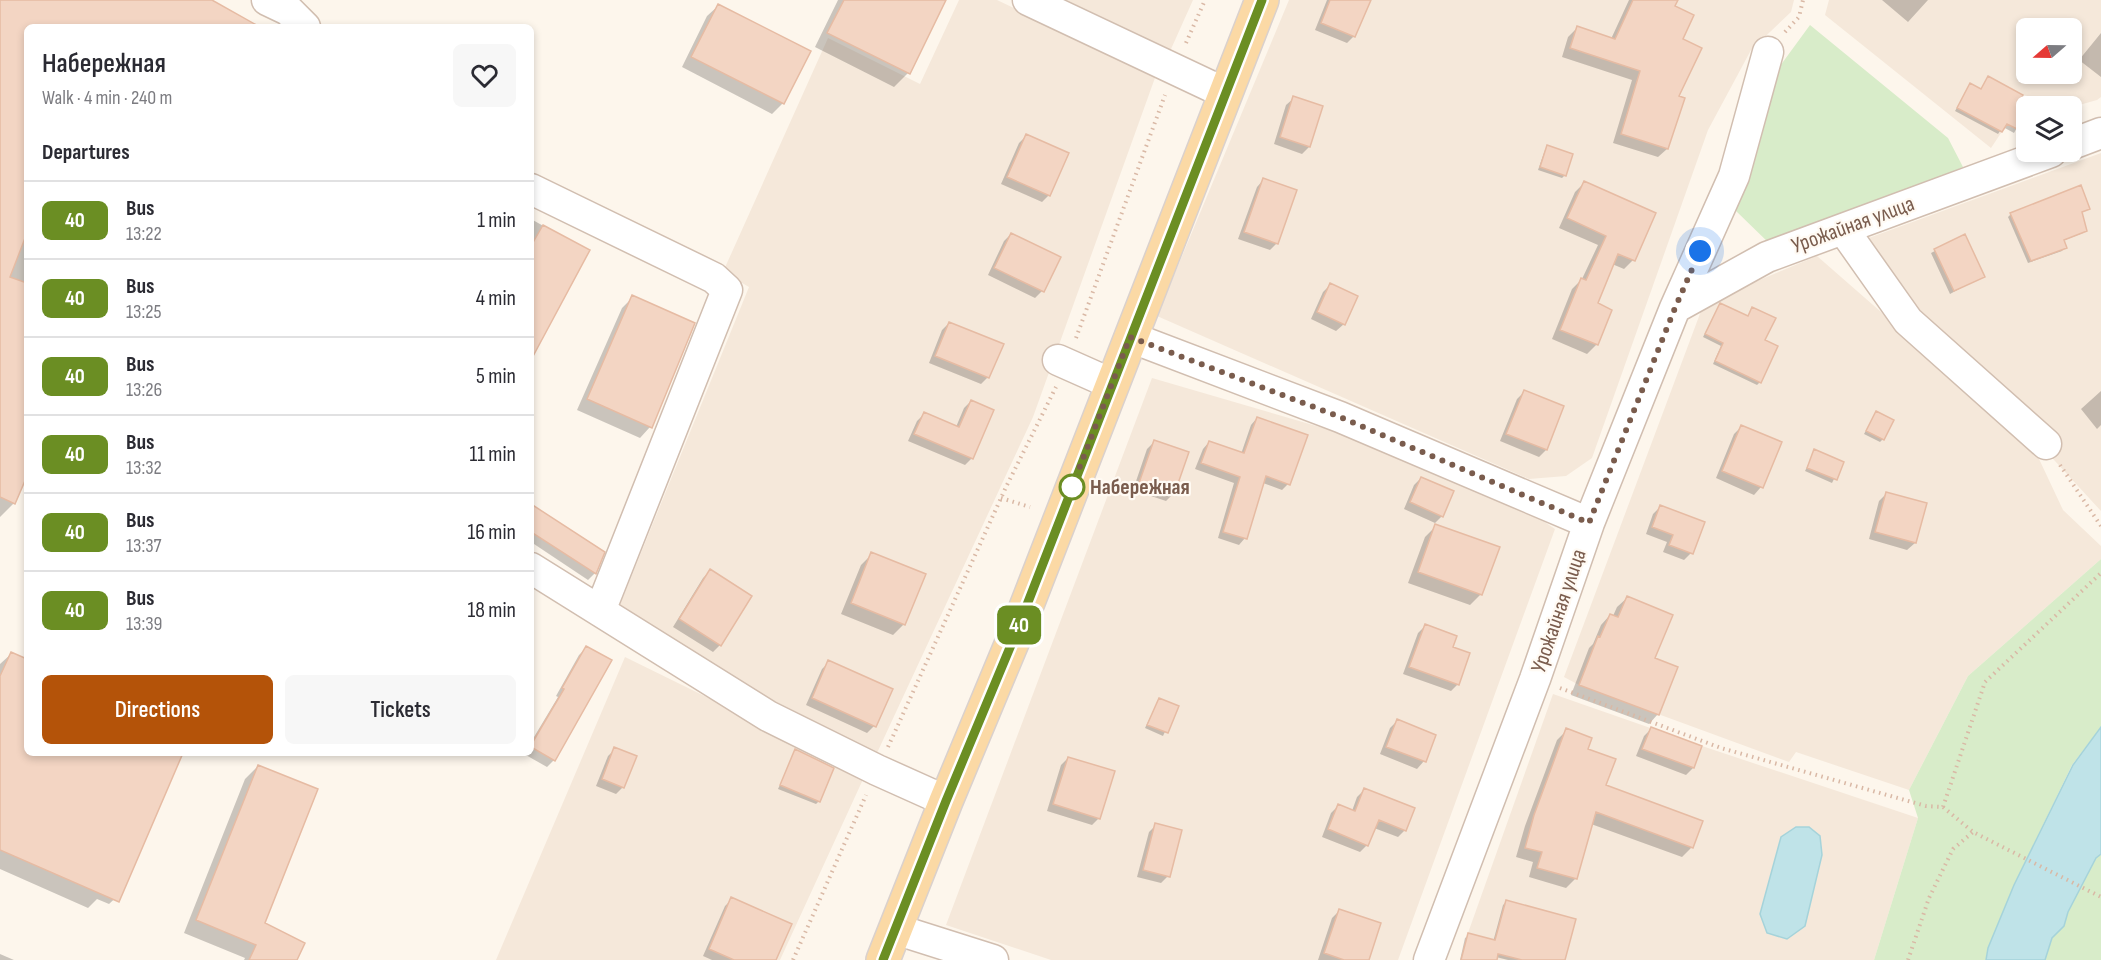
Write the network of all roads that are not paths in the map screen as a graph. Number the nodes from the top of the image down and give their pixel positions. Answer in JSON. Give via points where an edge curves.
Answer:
{"nodes":[{"id":1,"x":267,"y":0,"type":"edge"},
{"id":2,"x":1028,"y":0,"type":"edge"},
{"id":3,"x":1262,"y":0,"type":"edge"},
{"id":4,"x":302,"y":24,"type":"edge"},
{"id":5,"x":1767,"y":52,"type":"road end"},
{"id":6,"x":1225,"y":93,"type":"junction"},
{"id":7,"x":2101,"y":133,"type":"edge"},
{"id":8,"x":2082,"y":140,"type":"edge"},
{"id":9,"x":2024,"y":162,"type":"edge"},
{"id":10,"x":534,"y":190,"type":"edge"},
{"id":11,"x":1843,"y":229,"type":"junction"},
{"id":12,"x":1675,"y":308,"type":"junction"},
{"id":13,"x":1130,"y":337,"type":"junction"},
{"id":14,"x":1062,"y":362,"type":"road end"},
{"id":15,"x":1112,"y":384,"type":"junction"},
{"id":16,"x":2046,"y":444,"type":"road end"},
{"id":17,"x":1589,"y":523,"type":"junction"},
{"id":18,"x":534,"y":570,"type":"edge"},
{"id":19,"x":600,"y":611,"type":"junction"},
{"id":20,"x":946,"y":801,"type":"junction"},
{"id":21,"x":895,"y":928,"type":"junction"},
{"id":22,"x":883,"y":960,"type":"edge"},
{"id":23,"x":993,"y":960,"type":"edge"},
{"id":24,"x":1429,"y":960,"type":"edge"}],
"edges":[{"from":1,"to":4,"type":"street","via":[[288,10]]},
{"from":2,"to":6,"type":"street"},
{"from":3,"to":6,"type":"main road"},
{"from":5,"to":12,"type":"street","via":[[1734,176]]},
{"from":6,"to":13,"type":"main road"},
{"from":7,"to":8,"type":"street"},
{"from":9,"to":11,"type":"street","name":"Урожайная улица"},
{"from":10,"to":19,"type":"street","via":[[714,278],[727,290]]},
{"from":11,"to":12,"type":"street","name":"Урожайная улица","via":[[1767,257]]},
{"from":11,"to":16,"type":"street","via":[[1908,321]]},
{"from":12,"to":17,"type":"street","name":"Урожайная улица"},
{"from":13,"to":15,"type":"main road"},
{"from":13,"to":17,"type":"street","via":[[1340,417]]},
{"from":14,"to":15,"type":"street"},
{"from":15,"to":20,"type":"main road"},
{"from":17,"to":24,"type":"street","name":"Урожайная улица"},
{"from":18,"to":19,"type":"street"},
{"from":19,"to":20,"type":"street","via":[[768,716]]},
{"from":20,"to":21,"type":"main road"},
{"from":21,"to":22,"type":"main road"},
{"from":21,"to":23,"type":"street"}]}
